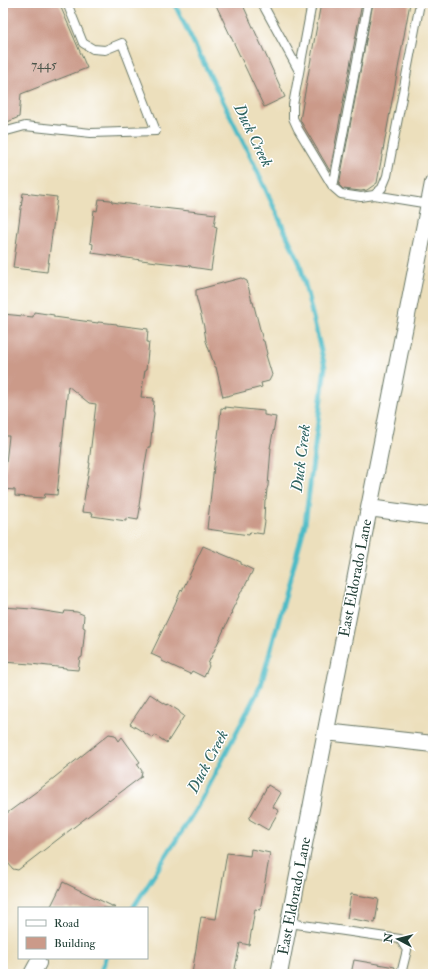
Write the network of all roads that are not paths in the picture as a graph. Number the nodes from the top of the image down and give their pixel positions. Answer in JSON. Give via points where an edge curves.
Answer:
{"nodes":[{"id":1,"x":67,"y":3,"type":"edge"},
{"id":2,"x":262,"y":3,"type":"edge"},
{"id":3,"x":312,"y":3,"type":"edge"},
{"id":4,"x":368,"y":3,"type":"edge"},
{"id":5,"x":420,"y":3,"type":"edge"},
{"id":6,"x":299,"y":71,"type":"junction"},
{"id":7,"x":3,"y":132,"type":"edge"},
{"id":8,"x":433,"y":183,"type":"edge"},
{"id":9,"x":333,"y":187,"type":"junction"},
{"id":10,"x":374,"y":195,"type":"junction"},
{"id":11,"x":429,"y":204,"type":"junction"},
{"id":12,"x":368,"y":508,"type":"junction"},
{"id":13,"x":433,"y":514,"type":"edge"},
{"id":14,"x":326,"y":732,"type":"junction"},
{"id":15,"x":433,"y":744,"type":"edge"},
{"id":16,"x":289,"y":923,"type":"junction"},
{"id":17,"x":279,"y":974,"type":"edge"},
{"id":18,"x":401,"y":974,"type":"edge"}],
"edges":[{"from":1,"to":7,"type":"lane","via":[[83,43],[93,49],[105,50],[122,42],[156,131],[91,133],[25,126]]},
{"from":2,"to":6,"type":"lane"},
{"from":3,"to":6,"type":"lane"},
{"from":4,"to":9,"type":"lane"},
{"from":5,"to":10,"type":"lane","via":[[387,176],[382,188]]},
{"from":6,"to":9,"type":"lane","via":[[293,118]]},
{"from":8,"to":11,"type":"street","name":"East Eldorado Lane"},
{"from":9,"to":10,"type":"lane","via":[[342,194],[361,197]]},
{"from":10,"to":11,"type":"lane"},
{"from":11,"to":12,"type":"street","name":"East Eldorado Lane"},
{"from":12,"to":13,"type":"street","via":[[427,516]]},
{"from":12,"to":14,"type":"street","name":"East Eldorado Lane"},
{"from":14,"to":15,"type":"street"},
{"from":14,"to":16,"type":"street","name":"East Eldorado Lane"},
{"from":16,"to":17,"type":"street","name":"East Eldorado Lane"},
{"from":16,"to":18,"type":"lane","via":[[400,940],[407,950]]}]}
